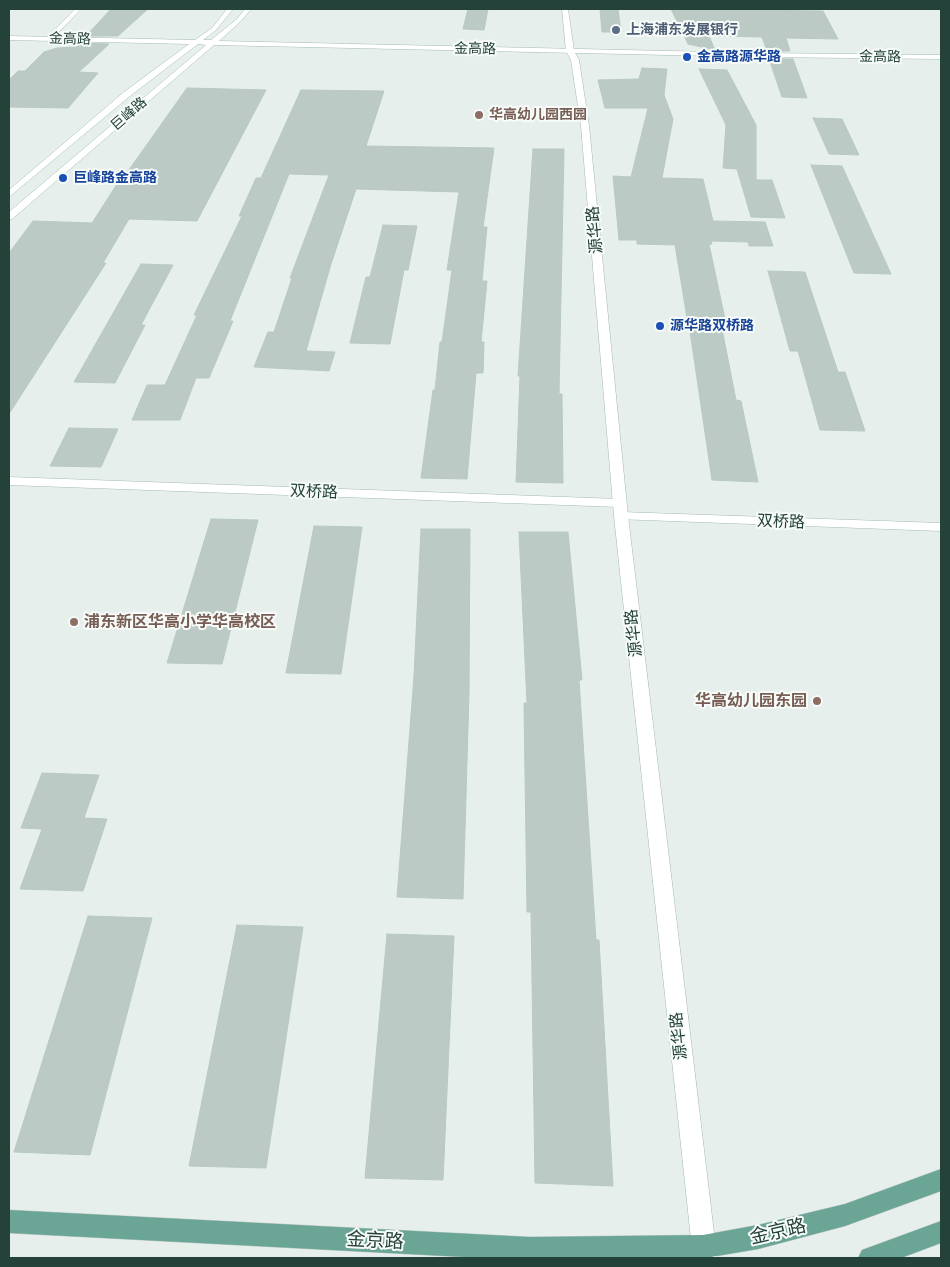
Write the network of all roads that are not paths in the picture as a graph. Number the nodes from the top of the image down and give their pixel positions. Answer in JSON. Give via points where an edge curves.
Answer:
{"nodes":[{"id":1,"x":78,"y":9,"type":"edge"},
{"id":2,"x":230,"y":9,"type":"edge"},
{"id":3,"x":248,"y":9,"type":"edge"},
{"id":4,"x":565,"y":9,"type":"edge"},
{"id":5,"x":9,"y":38,"type":"edge"},
{"id":6,"x":49,"y":39,"type":"junction"},
{"id":7,"x":194,"y":43,"type":"junction"},
{"id":8,"x":212,"y":43,"type":"junction"},
{"id":9,"x":570,"y":51,"type":"junction"},
{"id":10,"x":941,"y":57,"type":"edge"},
{"id":11,"x":9,"y":194,"type":"edge"},
{"id":12,"x":9,"y":217,"type":"edge"},
{"id":13,"x":9,"y":481,"type":"edge"},
{"id":14,"x":620,"y":509,"type":"junction"},
{"id":15,"x":941,"y":527,"type":"edge"},
{"id":16,"x":941,"y":1180,"type":"edge"},
{"id":17,"x":9,"y":1222,"type":"edge"},
{"id":18,"x":941,"y":1232,"type":"edge"},
{"id":19,"x":704,"y":1253,"type":"edge"},
{"id":20,"x":870,"y":1258,"type":"edge"}],
"edges":[{"from":1,"to":6,"type":"main road"},
{"from":2,"to":7,"type":"main road","name":"巨峰路","via":[[214,29]]},
{"from":3,"to":8,"type":"main road","name":"巨峰路"},
{"from":4,"to":9,"type":"main road","name":"源华路"},
{"from":5,"to":6,"type":"main road","name":"金高路"},
{"from":6,"to":7,"type":"main road","name":"金高路"},
{"from":7,"to":8,"type":"main road","name":"金高路"},
{"from":7,"to":11,"type":"main road","name":"巨峰路","via":[[127,94]]},
{"from":8,"to":9,"type":"main road","name":"金高路"},
{"from":8,"to":12,"type":"main road","name":"巨峰路"},
{"from":9,"to":10,"type":"main road","name":"金高路"},
{"from":9,"to":14,"type":"main road","name":"源华路","via":[[576,60],[585,126]]},
{"from":13,"to":14,"type":"main road","name":"双桥路"},
{"from":14,"to":15,"type":"main road","name":"双桥路"},
{"from":14,"to":19,"type":"main road","name":"源华路"},
{"from":16,"to":19,"type":"main road","name":"金京路","via":[[845,1215]]},
{"from":17,"to":19,"type":"main road","name":"金京路","via":[[530,1248]]},
{"from":18,"to":20,"type":"main road"}]}
